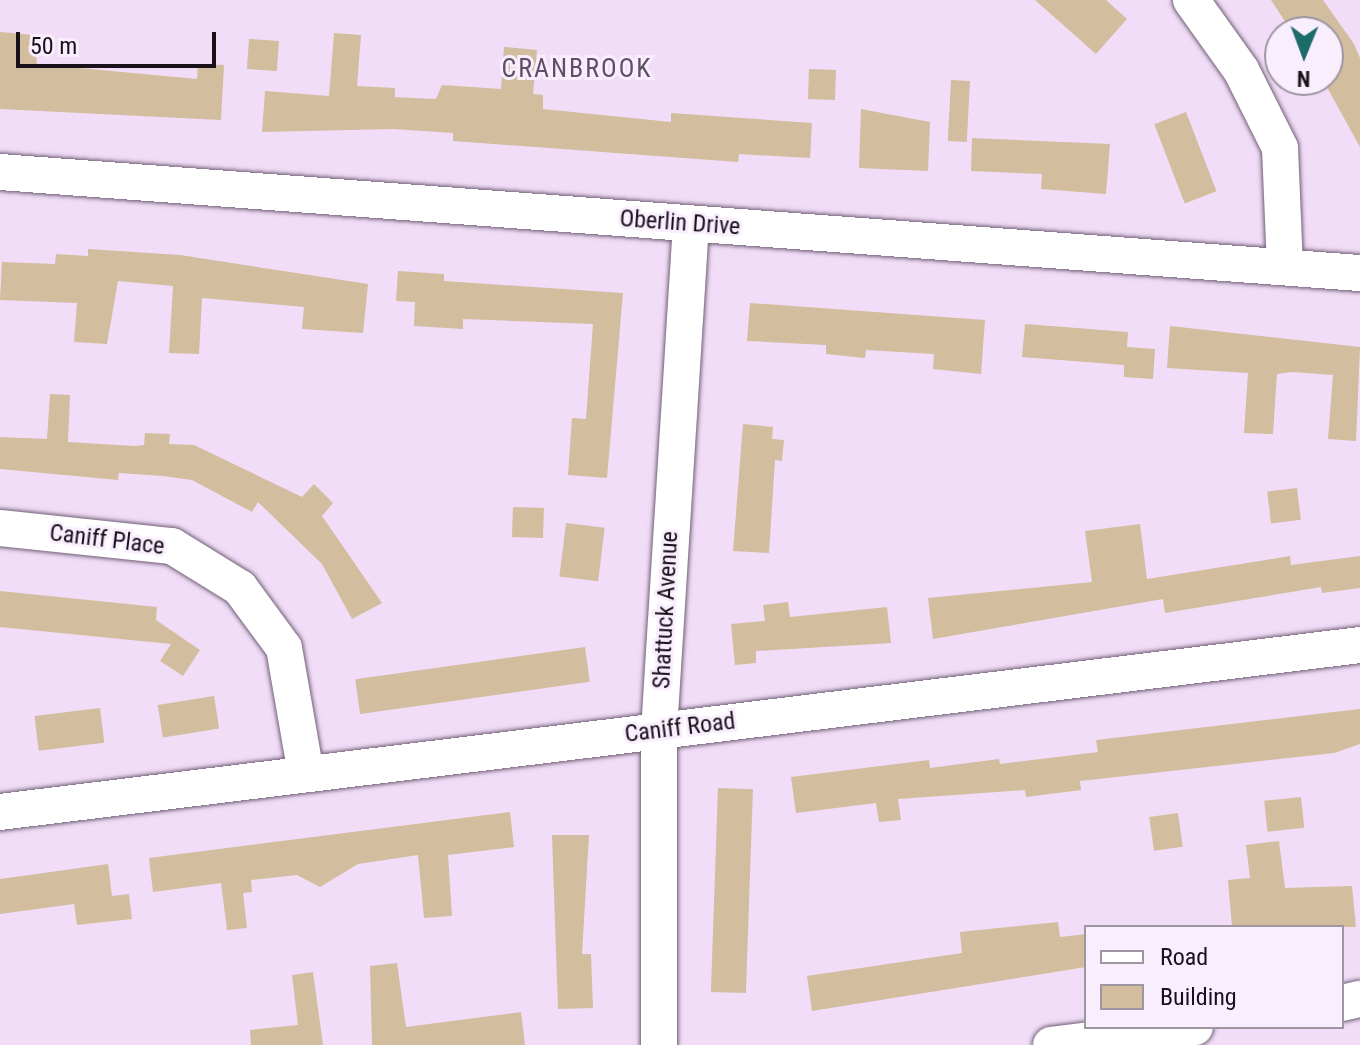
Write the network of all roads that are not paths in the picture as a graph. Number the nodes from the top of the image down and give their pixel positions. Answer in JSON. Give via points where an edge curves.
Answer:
{"nodes":[{"id":1,"x":1191,"y":0,"type":"edge"},
{"id":2,"x":0,"y":172,"type":"edge"},
{"id":3,"x":691,"y":224,"type":"junction"},
{"id":4,"x":1285,"y":267,"type":"junction"},
{"id":5,"x":1360,"y":273,"type":"edge"},
{"id":6,"x":0,"y":528,"type":"edge"},
{"id":7,"x":1360,"y":645,"type":"edge"},
{"id":8,"x":659,"y":731,"type":"junction"},
{"id":9,"x":306,"y":774,"type":"junction"},
{"id":10,"x":0,"y":812,"type":"edge"},
{"id":11,"x":1179,"y":1029,"type":"edge"},
{"id":12,"x":659,"y":1045,"type":"edge"},
{"id":13,"x":1051,"y":1045,"type":"edge"}],
"edges":[{"from":1,"to":4,"type":"street","via":[[1241,70],[1280,148]]},
{"from":2,"to":3,"type":"street","name":"Oberlin Drive"},
{"from":3,"to":4,"type":"street","name":"Oberlin Drive"},
{"from":3,"to":8,"type":"street","name":"Shattuck Avenue"},
{"from":4,"to":5,"type":"street","name":"Oberlin Drive"},
{"from":6,"to":9,"type":"street","name":"Caniff Place","via":[[172,546],[240,588],[284,648]]},
{"from":7,"to":8,"type":"street","name":"Caniff Road"},
{"from":8,"to":9,"type":"street","name":"Caniff Road"},
{"from":8,"to":12,"type":"street","name":"Shattuck Avenue"},
{"from":9,"to":10,"type":"street","name":"Caniff Road"},
{"from":11,"to":13,"type":"street"}]}
